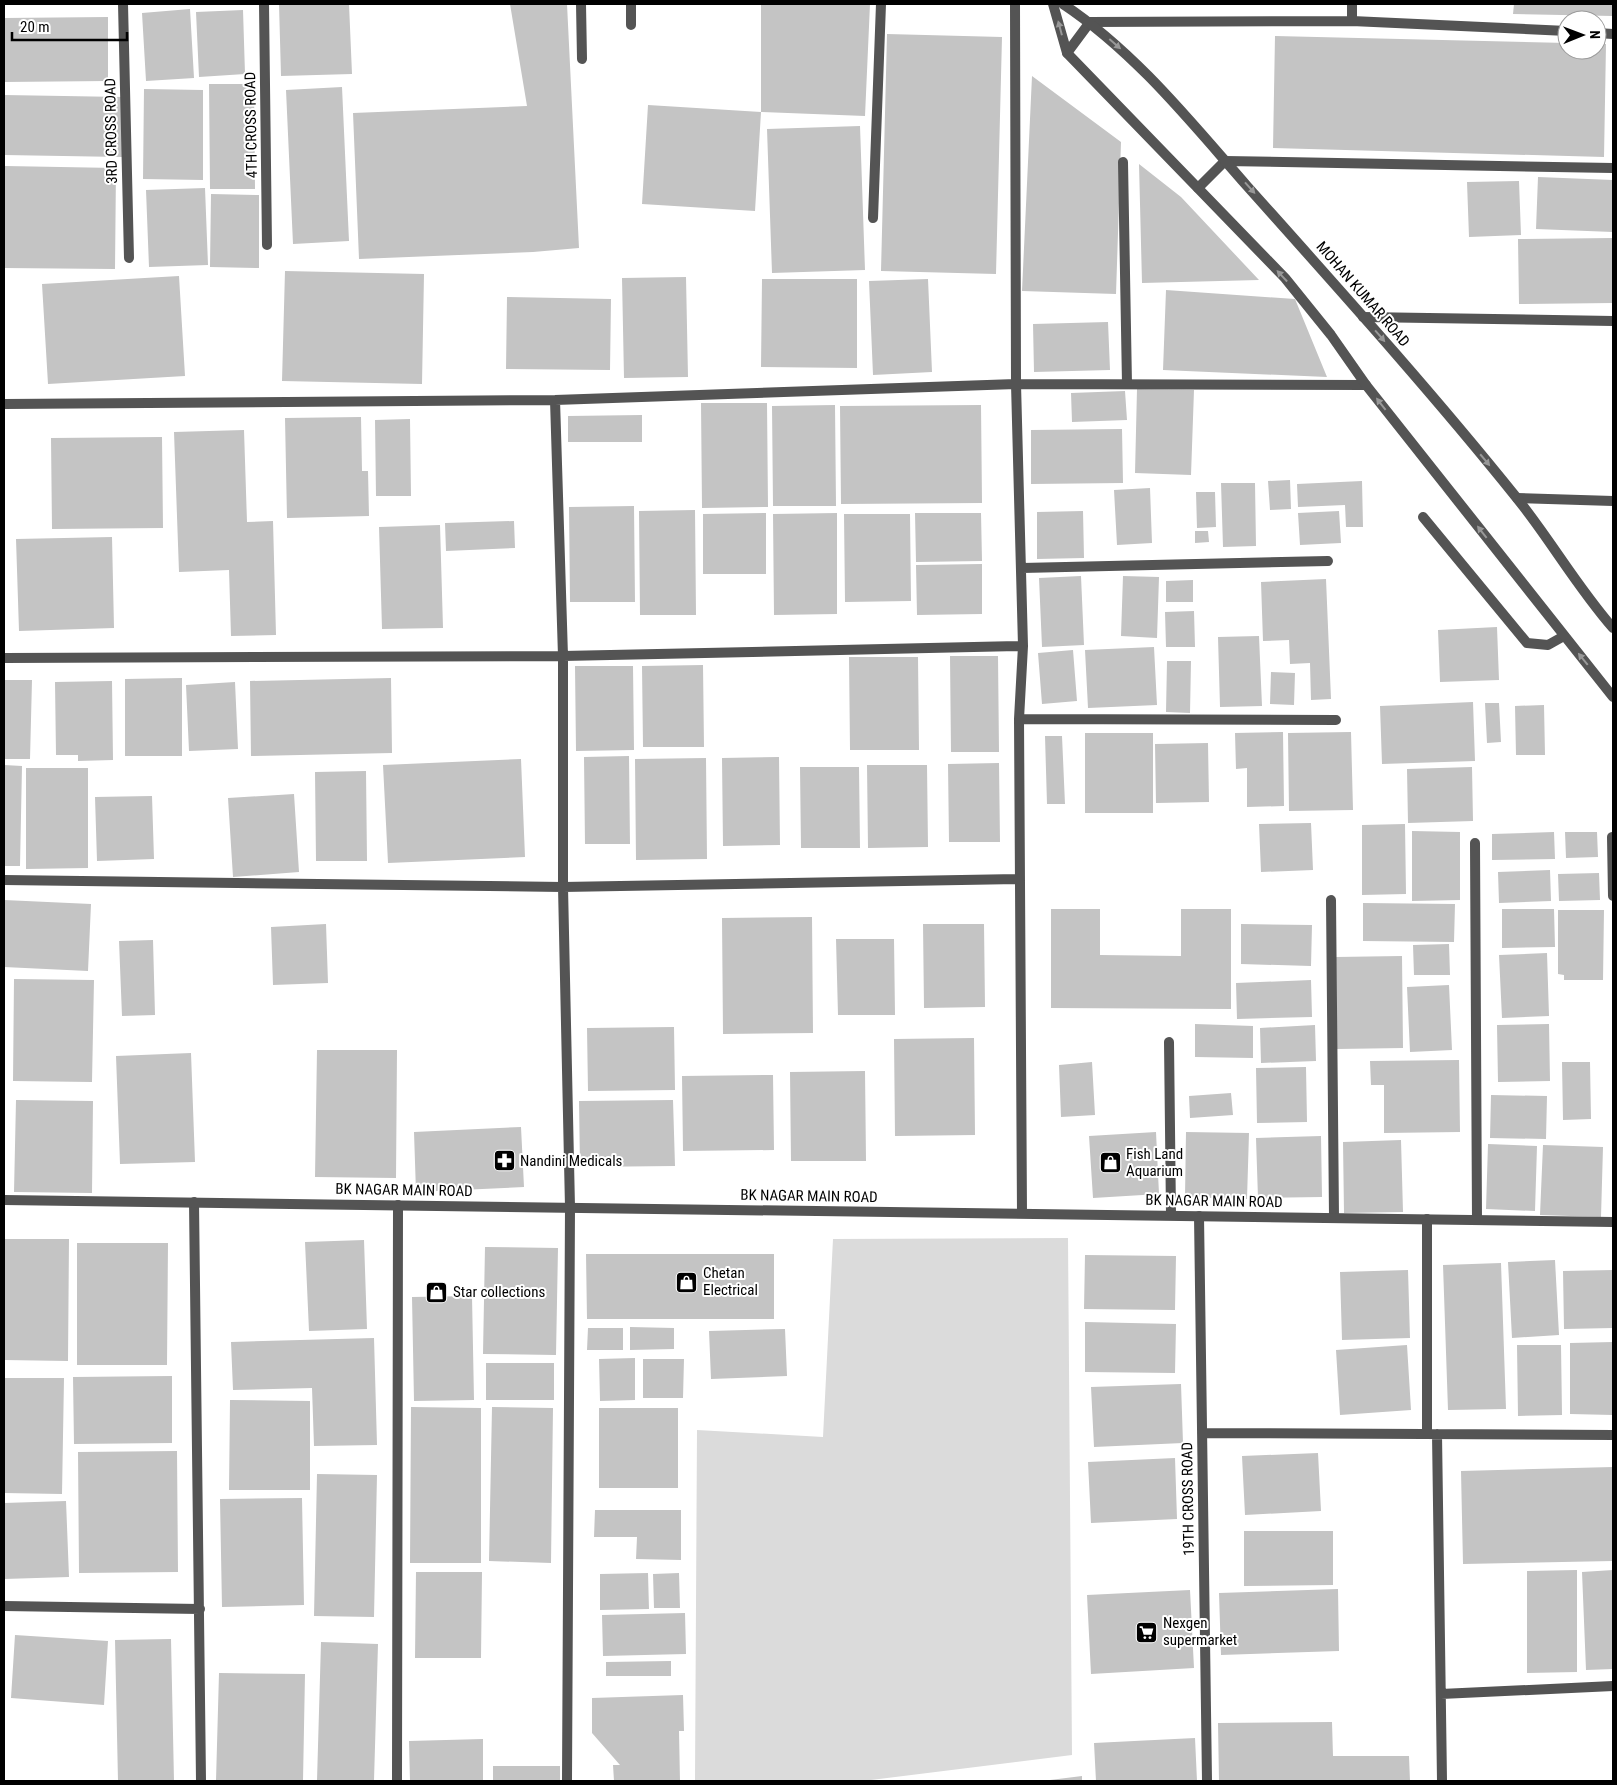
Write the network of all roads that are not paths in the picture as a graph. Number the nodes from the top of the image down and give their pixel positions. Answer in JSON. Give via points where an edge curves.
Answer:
{"nodes":[{"id":1,"x":123,"y":4,"type":"edge"},
{"id":2,"x":264,"y":4,"type":"edge"},
{"id":3,"x":581,"y":4,"type":"edge"},
{"id":4,"x":631,"y":4,"type":"edge"},
{"id":5,"x":882,"y":4,"type":"edge"},
{"id":6,"x":1015,"y":4,"type":"edge"},
{"id":7,"x":1053,"y":4,"type":"edge"},
{"id":8,"x":1062,"y":4,"type":"edge"},
{"id":9,"x":1352,"y":4,"type":"edge"},
{"id":10,"x":1352,"y":21,"type":"junction"},
{"id":11,"x":1090,"y":22,"type":"junction"},
{"id":12,"x":631,"y":25,"type":"dead end"},
{"id":13,"x":1557,"y":31,"type":"edge"},
{"id":14,"x":1067,"y":53,"type":"junction"},
{"id":15,"x":582,"y":59,"type":"dead end"},
{"id":16,"x":1225,"y":161,"type":"junction"},
{"id":17,"x":1124,"y":162,"type":"dead end"},
{"id":18,"x":1613,"y":168,"type":"edge"},
{"id":19,"x":1198,"y":188,"type":"junction"},
{"id":20,"x":873,"y":218,"type":"dead end"},
{"id":21,"x":267,"y":245,"type":"dead end"},
{"id":22,"x":129,"y":258,"type":"dead end"},
{"id":23,"x":1363,"y":317,"type":"junction"},
{"id":24,"x":1613,"y":321,"type":"edge"},
{"id":25,"x":1016,"y":384,"type":"junction"},
{"id":26,"x":1127,"y":384,"type":"junction"},
{"id":27,"x":1366,"y":385,"type":"junction"},
{"id":28,"x":556,"y":400,"type":"junction"},
{"id":29,"x":4,"y":404,"type":"edge"},
{"id":30,"x":1517,"y":498,"type":"junction"},
{"id":31,"x":1613,"y":501,"type":"edge"},
{"id":32,"x":1423,"y":517,"type":"dead end"},
{"id":33,"x":1328,"y":561,"type":"dead end"},
{"id":34,"x":1022,"y":568,"type":"junction"},
{"id":35,"x":1613,"y":628,"type":"edge"},
{"id":36,"x":1564,"y":636,"type":"junction"},
{"id":37,"x":1023,"y":646,"type":"junction"},
{"id":38,"x":562,"y":656,"type":"junction"},
{"id":39,"x":4,"y":658,"type":"edge"},
{"id":40,"x":1613,"y":697,"type":"edge"},
{"id":41,"x":1018,"y":719,"type":"junction"},
{"id":42,"x":1336,"y":720,"type":"dead end"},
{"id":43,"x":1612,"y":837,"type":"dead end"},
{"id":44,"x":1475,"y":843,"type":"dead end"},
{"id":45,"x":1019,"y":879,"type":"junction"},
{"id":46,"x":4,"y":880,"type":"edge"},
{"id":47,"x":563,"y":887,"type":"junction"},
{"id":48,"x":1613,"y":896,"type":"edge"},
{"id":49,"x":1331,"y":900,"type":"dead end"},
{"id":50,"x":1169,"y":1042,"type":"dead end"},
{"id":51,"x":4,"y":1200,"type":"edge"},
{"id":52,"x":194,"y":1202,"type":"junction"},
{"id":53,"x":398,"y":1205,"type":"junction"},
{"id":54,"x":570,"y":1207,"type":"junction"},
{"id":55,"x":1022,"y":1214,"type":"junction"},
{"id":56,"x":1170,"y":1215,"type":"junction"},
{"id":57,"x":1199,"y":1216,"type":"junction"},
{"id":58,"x":1334,"y":1217,"type":"junction"},
{"id":59,"x":1427,"y":1219,"type":"junction"},
{"id":60,"x":1477,"y":1220,"type":"junction"},
{"id":61,"x":1613,"y":1222,"type":"edge"},
{"id":62,"x":1202,"y":1433,"type":"junction"},
{"id":63,"x":1432,"y":1434,"type":"junction"},
{"id":64,"x":1613,"y":1435,"type":"edge"},
{"id":65,"x":4,"y":1606,"type":"edge"},
{"id":66,"x":200,"y":1609,"type":"junction"},
{"id":67,"x":1613,"y":1686,"type":"edge"},
{"id":68,"x":1441,"y":1694,"type":"junction"},
{"id":69,"x":201,"y":1781,"type":"edge"},
{"id":70,"x":397,"y":1781,"type":"edge"},
{"id":71,"x":567,"y":1781,"type":"edge"},
{"id":72,"x":1207,"y":1781,"type":"edge"},
{"id":73,"x":1442,"y":1781,"type":"edge"}],
"edges":[{"from":1,"to":22,"type":"street","name":"3RD CROSS ROAD"},
{"from":2,"to":21,"type":"street","name":"4TH CROSS ROAD"},
{"from":3,"to":15,"type":"street"},
{"from":4,"to":12,"type":"street"},
{"from":5,"to":20,"type":"street"},
{"from":6,"to":25,"type":"street"},
{"from":14,"to":7,"type":"street","one_way":true},
{"from":8,"to":11,"type":"street","name":"MOHAN KUMAR ROAD"},
{"from":9,"to":10,"type":"street"},
{"from":10,"to":11,"type":"street"},
{"from":10,"to":13,"type":"street"},
{"from":11,"to":14,"type":"street"},
{"from":11,"to":16,"type":"street","name":"MOHAN KUMAR ROAD","one_way":true,"via":[[1139,66]]},
{"from":14,"to":19,"type":"street"},
{"from":16,"to":18,"type":"street"},
{"from":16,"to":19,"type":"street"},
{"from":16,"to":23,"type":"street","name":"MOHAN KUMAR ROAD","one_way":true},
{"from":17,"to":26,"type":"street"},
{"from":27,"to":19,"type":"street","one_way":true,"via":[[1285,278]]},
{"from":23,"to":24,"type":"street"},
{"from":23,"to":30,"type":"street","name":"MOHAN KUMAR ROAD","one_way":true},
{"from":25,"to":26,"type":"street"},
{"from":25,"to":28,"type":"street"},
{"from":25,"to":34,"type":"street"},
{"from":26,"to":27,"type":"street"},
{"from":36,"to":27,"type":"street","one_way":true},
{"from":28,"to":29,"type":"street"},
{"from":28,"to":38,"type":"street"},
{"from":30,"to":31,"type":"street"},
{"from":30,"to":35,"type":"street","name":"MOHAN KUMAR ROAD"},
{"from":32,"to":36,"type":"street","via":[[1527,643],[1548,645]]},
{"from":33,"to":34,"type":"street"},
{"from":34,"to":37,"type":"street"},
{"from":40,"to":36,"type":"street","one_way":true},
{"from":37,"to":38,"type":"street"},
{"from":37,"to":41,"type":"street"},
{"from":38,"to":39,"type":"street"},
{"from":38,"to":47,"type":"street"},
{"from":41,"to":42,"type":"street"},
{"from":41,"to":45,"type":"street"},
{"from":43,"to":48,"type":"street"},
{"from":44,"to":60,"type":"street"},
{"from":45,"to":47,"type":"street"},
{"from":45,"to":55,"type":"street"},
{"from":46,"to":47,"type":"street"},
{"from":47,"to":54,"type":"street"},
{"from":49,"to":58,"type":"street"},
{"from":50,"to":56,"type":"street"},
{"from":51,"to":52,"type":"street","name":"BK NAGAR MAIN ROAD"},
{"from":52,"to":53,"type":"street","name":"BK NAGAR MAIN ROAD"},
{"from":52,"to":66,"type":"street"},
{"from":53,"to":54,"type":"street","name":"BK NAGAR MAIN ROAD"},
{"from":53,"to":70,"type":"street"},
{"from":54,"to":55,"type":"street","name":"BK NAGAR MAIN ROAD"},
{"from":54,"to":71,"type":"street"},
{"from":55,"to":56,"type":"street","name":"BK NAGAR MAIN ROAD"},
{"from":56,"to":57,"type":"street","name":"BK NAGAR MAIN ROAD"},
{"from":57,"to":58,"type":"street","name":"BK NAGAR MAIN ROAD"},
{"from":57,"to":62,"type":"street","name":"19TH CROSS ROAD"},
{"from":58,"to":59,"type":"street","name":"BK NAGAR MAIN ROAD"},
{"from":59,"to":60,"type":"street","name":"BK NAGAR MAIN ROAD"},
{"from":59,"to":63,"type":"street"},
{"from":60,"to":61,"type":"street","name":"BK NAGAR MAIN ROAD"},
{"from":62,"to":63,"type":"street"},
{"from":62,"to":72,"type":"street","name":"19TH CROSS ROAD"},
{"from":63,"to":64,"type":"street"},
{"from":63,"to":68,"type":"street"},
{"from":65,"to":66,"type":"street"},
{"from":66,"to":69,"type":"street"},
{"from":67,"to":68,"type":"street"},
{"from":68,"to":73,"type":"street"}]}
